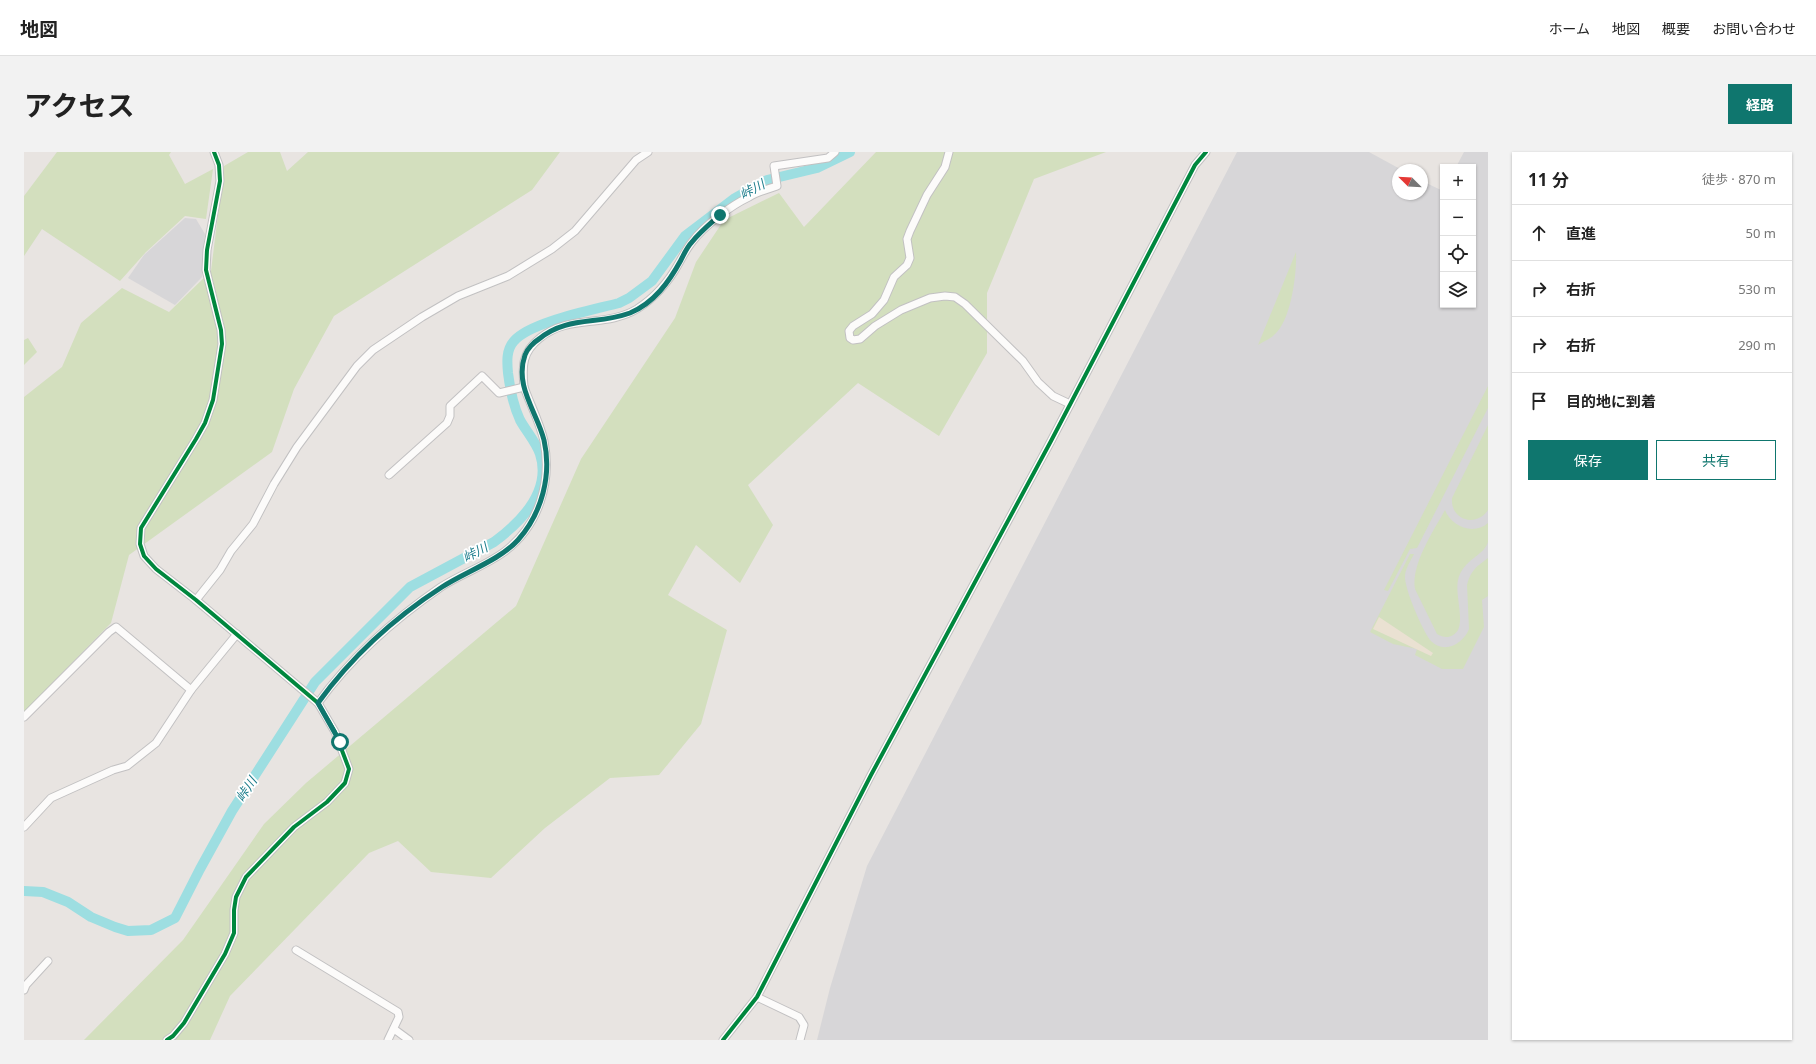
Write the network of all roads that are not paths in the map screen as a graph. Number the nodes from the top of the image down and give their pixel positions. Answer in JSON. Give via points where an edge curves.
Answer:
{"nodes":[{"id":1,"x":214,"y":152,"type":"edge"},
{"id":2,"x":648,"y":152,"type":"edge"},
{"id":3,"x":835,"y":152,"type":"edge"},
{"id":4,"x":950,"y":152,"type":"edge"},
{"id":5,"x":1206,"y":152,"type":"edge"},
{"id":6,"x":524,"y":387,"type":"junction"},
{"id":7,"x":1070,"y":404,"type":"junction"},
{"id":8,"x":389,"y":475,"type":"dead end"},
{"id":9,"x":196,"y":600,"type":"junction"},
{"id":10,"x":237,"y":634,"type":"junction"},
{"id":11,"x":191,"y":690,"type":"junction"},
{"id":12,"x":318,"y":703,"type":"junction"},
{"id":13,"x":24,"y":717,"type":"edge"},
{"id":14,"x":24,"y":827,"type":"edge"},
{"id":15,"x":296,"y":950,"type":"dead end"},
{"id":16,"x":48,"y":961,"type":"dead end"},
{"id":17,"x":24,"y":990,"type":"edge"},
{"id":18,"x":757,"y":997,"type":"junction"},
{"id":19,"x":394,"y":1029,"type":"junction"},
{"id":20,"x":167,"y":1040,"type":"edge"},
{"id":21,"x":388,"y":1040,"type":"edge"},
{"id":22,"x":409,"y":1040,"type":"edge"},
{"id":23,"x":723,"y":1040,"type":"edge"},
{"id":24,"x":800,"y":1040,"type":"edge"}],
"edges":[{"from":1,"to":9,"type":"street","via":[[219,165],[220,181],[207,250],[206,270],[222,344],[213,400],[196,439],[141,528],[140,544],[144,556],[156,569]]},
{"from":2,"to":9,"type":"street","via":[[636,160],[575,231],[552,249],[508,276],[458,296],[373,350],[327,403],[274,484],[254,524]]},
{"from":3,"to":6,"type":"street","via":[[828,158],[774,166],[777,186],[749,196],[720,215],[692,242],[664,287],[651,300],[632,312],[610,319],[567,323],[550,329],[525,354],[522,370]]},
{"from":4,"to":7,"type":"street","via":[[945,167],[927,195],[910,231],[907,239],[910,258],[907,265],[894,276],[884,300],[872,314],[849,331],[850,338],[860,339],[890,316],[920,301],[945,296],[955,297],[1023,361],[1038,382],[1053,396]]},
{"from":5,"to":7,"type":"street","via":[[1195,165]]},
{"from":6,"to":8,"type":"street","via":[[499,393],[482,376],[450,406],[448,422]]},
{"from":6,"to":12,"type":"street","via":[[544,440],[546,456],[546,480],[534,518],[517,541],[503,553],[442,587],[402,615],[337,676]]},
{"from":7,"to":18,"type":"street","via":[[871,775]]},
{"from":9,"to":10,"type":"street"},
{"from":10,"to":11,"type":"street"},
{"from":10,"to":12,"type":"street"},
{"from":11,"to":13,"type":"street","via":[[116,627],[108,632]]},
{"from":11,"to":14,"type":"street","via":[[156,743],[138,759],[51,798]]},
{"from":12,"to":20,"type":"street","via":[[340,742],[349,769],[345,783],[327,802],[294,827],[246,877],[236,897],[234,933],[225,954],[184,1023]]},
{"from":15,"to":19,"type":"street","via":[[396,1011],[399,1017]]},
{"from":16,"to":17,"type":"street"},
{"from":18,"to":23,"type":"street"},
{"from":18,"to":24,"type":"street","via":[[799,1017],[804,1025]]},
{"from":19,"to":21,"type":"street"},
{"from":19,"to":22,"type":"street"}]}
